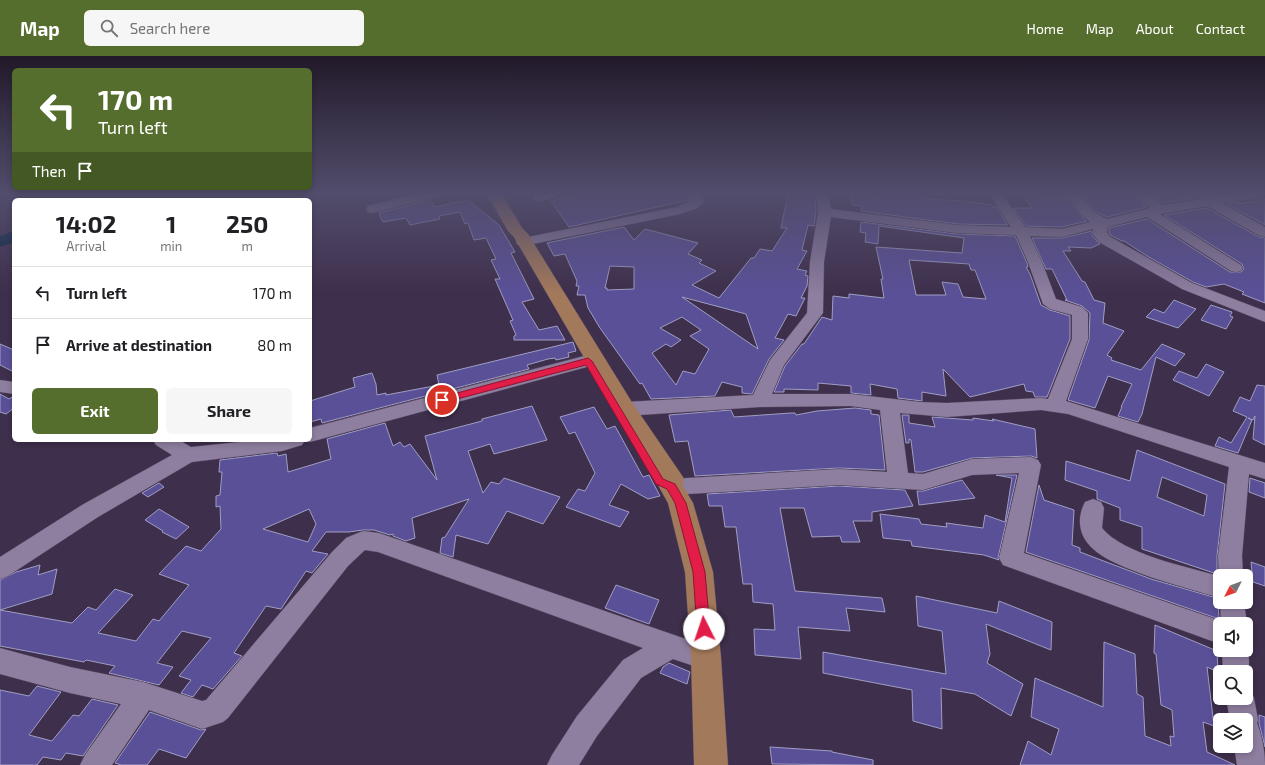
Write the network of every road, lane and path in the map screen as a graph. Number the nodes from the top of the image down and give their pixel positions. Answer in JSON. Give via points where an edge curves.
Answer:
{"nodes":[{"id":1,"x":513,"y":227,"type":"edge"},
{"id":2,"x":578,"y":227,"type":"edge"},
{"id":3,"x":823,"y":227,"type":"edge"},
{"id":4,"x":942,"y":227,"type":"edge"},
{"id":5,"x":1018,"y":227,"type":"edge"},
{"id":6,"x":1086,"y":227,"type":"edge"},
{"id":7,"x":1101,"y":227,"type":"edge"},
{"id":8,"x":1178,"y":227,"type":"edge"},
{"id":9,"x":1253,"y":227,"type":"edge"},
{"id":10,"x":1021,"y":232,"type":"junction"},
{"id":11,"x":1265,"y":233,"type":"edge"},
{"id":12,"x":519,"y":237,"type":"junction"},
{"id":13,"x":1236,"y":268,"type":"dead end"},
{"id":14,"x":1265,"y":317,"type":"edge"},
{"id":15,"x":588,"y":361,"type":"junction"},
{"id":16,"x":0,"y":386,"type":"edge"},
{"id":17,"x":12,"y":388,"type":"edge"},
{"id":18,"x":760,"y":401,"type":"junction"},
{"id":19,"x":889,"y":405,"type":"junction"},
{"id":20,"x":1055,"y":406,"type":"junction"},
{"id":21,"x":625,"y":409,"type":"junction"},
{"id":22,"x":312,"y":434,"type":"edge"},
{"id":23,"x":166,"y":442,"type":"edge"},
{"id":24,"x":279,"y":442,"type":"edge"},
{"id":25,"x":188,"y":455,"type":"junction"},
{"id":26,"x":1240,"y":463,"type":"junction"},
{"id":27,"x":1265,"y":471,"type":"edge"},
{"id":28,"x":900,"y":481,"type":"junction"},
{"id":29,"x":671,"y":487,"type":"junction"},
{"id":30,"x":1092,"y":508,"type":"dead end"},
{"id":31,"x":0,"y":569,"type":"edge"},
{"id":32,"x":1231,"y":569,"type":"edge"},
{"id":33,"x":1213,"y":585,"type":"edge"},
{"id":34,"x":1213,"y":630,"type":"edge"},
{"id":35,"x":672,"y":646,"type":"junction"},
{"id":36,"x":706,"y":658,"type":"junction"},
{"id":37,"x":0,"y":661,"type":"edge"},
{"id":38,"x":143,"y":695,"type":"junction"},
{"id":39,"x":1250,"y":753,"type":"edge"},
{"id":40,"x":95,"y":765,"type":"edge"},
{"id":41,"x":562,"y":765,"type":"edge"},
{"id":42,"x":710,"y":765,"type":"edge"},
{"id":43,"x":1252,"y":765,"type":"edge"}],
"edges":[{"from":1,"to":12,"type":"main road"},
{"from":2,"to":12,"type":"street"},
{"from":3,"to":18,"type":"street","via":[[817,262],[815,313],[776,364]]},
{"from":4,"to":10,"type":"street"},
{"from":5,"to":10,"type":"street"},
{"from":6,"to":10,"type":"street","via":[[1062,233]]},
{"from":7,"to":14,"type":"street","via":[[1099,233],[1104,239],[1187,286]]},
{"from":8,"to":13,"type":"street"},
{"from":9,"to":11,"type":"street"},
{"from":10,"to":20,"type":"street","via":[[1049,301],[1080,313],[1080,339]]},
{"from":12,"to":15,"type":"main road","via":[[513,236]]},
{"from":12,"to":21,"type":"main road"},
{"from":15,"to":22,"type":"street"},
{"from":15,"to":29,"type":"main road","via":[[660,481]]},
{"from":16,"to":17,"type":"street"},
{"from":18,"to":19,"type":"street","via":[[852,400]]},
{"from":18,"to":21,"type":"street"},
{"from":19,"to":20,"type":"street","via":[[947,410],[1041,404]]},
{"from":19,"to":28,"type":"street"},
{"from":20,"to":26,"type":"street","via":[[1069,408]]},
{"from":21,"to":29,"type":"main road","via":[[671,477]]},
{"from":23,"to":25,"type":"street"},
{"from":24,"to":25,"type":"street"},
{"from":25,"to":31,"type":"street","via":[[90,511]]},
{"from":26,"to":27,"type":"street"},
{"from":26,"to":32,"type":"street"},
{"from":28,"to":29,"type":"street","via":[[839,477]]},
{"from":28,"to":34,"type":"street","via":[[924,482],[972,467],[1031,466],[1011,558]]},
{"from":29,"to":36,"type":"main road","via":[[680,503],[699,572]]},
{"from":30,"to":33,"type":"street","via":[[1091,531],[1108,549],[1128,558]]},
{"from":35,"to":36,"type":"street"},
{"from":35,"to":38,"type":"street","via":[[363,540],[340,559],[213,712],[202,715]]},
{"from":35,"to":41,"type":"street","via":[[632,669],[587,726]]},
{"from":36,"to":42,"type":"main road"},
{"from":37,"to":38,"type":"street","via":[[70,680]]},
{"from":38,"to":40,"type":"street"},
{"from":39,"to":43,"type":"street"}]}
